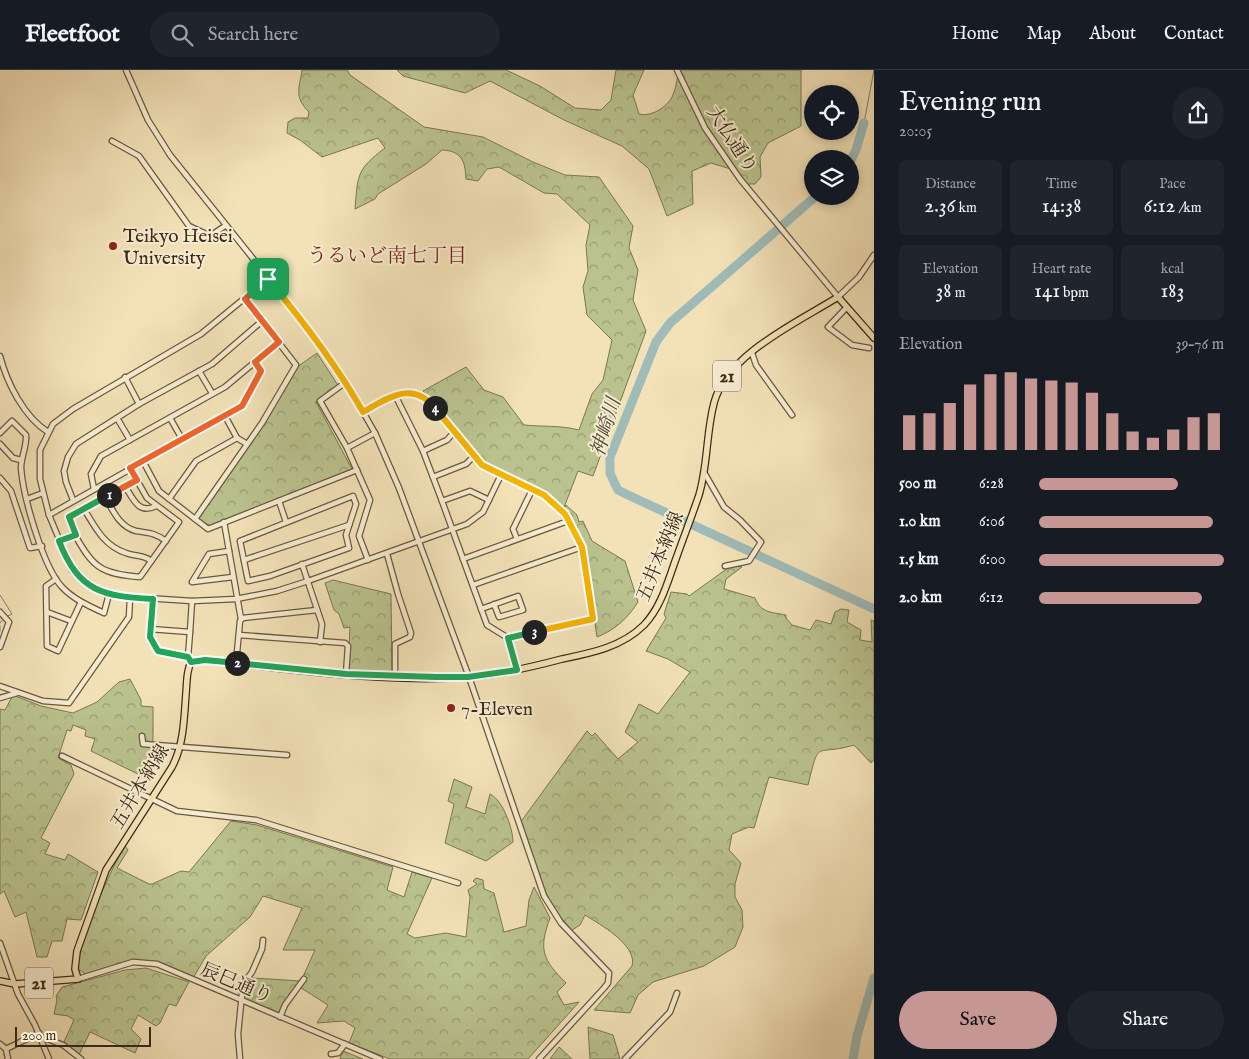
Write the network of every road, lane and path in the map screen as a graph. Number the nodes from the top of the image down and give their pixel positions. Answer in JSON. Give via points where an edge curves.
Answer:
{"nodes":[{"id":1,"x":126,"y":70,"type":"edge"},
{"id":2,"x":677,"y":70,"type":"edge"},
{"id":3,"x":112,"y":141,"type":"dead end"},
{"id":4,"x":226,"y":226,"type":"junction"},
{"id":5,"x":874,"y":255,"type":"edge"},
{"id":6,"x":268,"y":279,"type":"junction"},
{"id":7,"x":838,"y":297,"type":"junction"},
{"id":8,"x":245,"y":299,"type":"junction"},
{"id":9,"x":847,"y":307,"type":"junction"},
{"id":10,"x":262,"y":321,"type":"junction"},
{"id":11,"x":874,"y":338,"type":"edge"},
{"id":12,"x":279,"y":342,"type":"junction"},
{"id":13,"x":868,"y":348,"type":"dead end"},
{"id":14,"x":752,"y":354,"type":"junction"},
{"id":15,"x":0,"y":356,"type":"edge"},
{"id":16,"x":255,"y":362,"type":"junction"},
{"id":17,"x":199,"y":371,"type":"junction"},
{"id":18,"x":125,"y":377,"type":"junction"},
{"id":19,"x":346,"y":382,"type":"junction"},
{"id":20,"x":212,"y":393,"type":"junction"},
{"id":21,"x":395,"y":395,"type":"junction"},
{"id":22,"x":139,"y":404,"type":"junction"},
{"id":23,"x":363,"y":412,"type":"junction"},
{"id":24,"x":792,"y":414,"type":"dead end"},
{"id":25,"x":225,"y":416,"type":"junction"},
{"id":26,"x":117,"y":418,"type":"junction"},
{"id":27,"x":170,"y":418,"type":"junction"},
{"id":28,"x":48,"y":432,"type":"junction"},
{"id":29,"x":454,"y":432,"type":"junction"},
{"id":30,"x":0,"y":433,"type":"edge"},
{"id":31,"x":376,"y":433,"type":"junction"},
{"id":32,"x":237,"y":438,"type":"junction"},
{"id":33,"x":182,"y":439,"type":"junction"},
{"id":34,"x":130,"y":440,"type":"junction"},
{"id":35,"x":0,"y":444,"type":"edge"},
{"id":36,"x":247,"y":444,"type":"junction"},
{"id":37,"x":347,"y":448,"type":"junction"},
{"id":38,"x":422,"y":451,"type":"junction"},
{"id":39,"x":474,"y":456,"type":"junction"},
{"id":40,"x":22,"y":460,"type":"junction"},
{"id":41,"x":142,"y":461,"type":"junction"},
{"id":42,"x":130,"y":468,"type":"junction"},
{"id":43,"x":357,"y":470,"type":"junction"},
{"id":44,"x":704,"y":474,"type":"junction"},
{"id":45,"x":501,"y":475,"type":"junction"},
{"id":46,"x":433,"y":476,"type":"junction"},
{"id":47,"x":0,"y":478,"type":"edge"},
{"id":48,"x":137,"y":480,"type":"junction"},
{"id":49,"x":125,"y":486,"type":"junction"},
{"id":50,"x":94,"y":489,"type":"junction"},
{"id":51,"x":532,"y":490,"type":"junction"},
{"id":52,"x":43,"y":493,"type":"junction"},
{"id":53,"x":104,"y":498,"type":"junction"},
{"id":54,"x":27,"y":499,"type":"junction"},
{"id":55,"x":169,"y":499,"type":"junction"},
{"id":56,"x":73,"y":500,"type":"junction"},
{"id":57,"x":489,"y":500,"type":"junction"},
{"id":58,"x":279,"y":501,"type":"junction"},
{"id":59,"x":442,"y":501,"type":"junction"},
{"id":60,"x":156,"y":506,"type":"junction"},
{"id":61,"x":84,"y":509,"type":"junction"},
{"id":62,"x":49,"y":515,"type":"junction"},
{"id":63,"x":195,"y":519,"type":"junction"},
{"id":64,"x":568,"y":521,"type":"junction"},
{"id":65,"x":224,"y":522,"type":"junction"},
{"id":66,"x":286,"y":522,"type":"junction"},
{"id":67,"x":349,"y":525,"type":"junction"},
{"id":68,"x":452,"y":530,"type":"junction"},
{"id":69,"x":76,"y":535,"type":"junction"},
{"id":70,"x":517,"y":539,"type":"junction"},
{"id":71,"x":166,"y":540,"type":"junction"},
{"id":72,"x":59,"y":541,"type":"junction"},
{"id":73,"x":419,"y":542,"type":"junction"},
{"id":74,"x":42,"y":546,"type":"junction"},
{"id":75,"x":582,"y":547,"type":"junction"},
{"id":76,"x":229,"y":551,"type":"junction"},
{"id":77,"x":387,"y":554,"type":"junction"},
{"id":78,"x":463,"y":559,"type":"junction"},
{"id":79,"x":244,"y":560,"type":"junction"},
{"id":80,"x":368,"y":560,"type":"junction"},
{"id":81,"x":151,"y":561,"type":"junction"},
{"id":82,"x":302,"y":564,"type":"junction"},
{"id":83,"x":725,"y":566,"type":"dead end"},
{"id":84,"x":233,"y":577,"type":"junction"},
{"id":85,"x":56,"y":579,"type":"junction"},
{"id":86,"x":308,"y":581,"type":"junction"},
{"id":87,"x":473,"y":585,"type":"junction"},
{"id":88,"x":109,"y":594,"type":"junction"},
{"id":89,"x":130,"y":598,"type":"junction"},
{"id":90,"x":236,"y":598,"type":"junction"},
{"id":91,"x":153,"y":599,"type":"junction"},
{"id":92,"x":192,"y":601,"type":"junction"},
{"id":93,"x":81,"y":602,"type":"junction"},
{"id":94,"x":494,"y":604,"type":"junction"},
{"id":95,"x":481,"y":609,"type":"junction"},
{"id":96,"x":317,"y":610,"type":"junction"},
{"id":97,"x":0,"y":612,"type":"edge"},
{"id":98,"x":46,"y":612,"type":"junction"},
{"id":99,"x":241,"y":619,"type":"junction"},
{"id":100,"x":71,"y":621,"type":"junction"},
{"id":101,"x":150,"y":629,"type":"junction"},
{"id":102,"x":190,"y":632,"type":"junction"},
{"id":103,"x":239,"y":635,"type":"junction"},
{"id":104,"x":508,"y":638,"type":"junction"},
{"id":105,"x":320,"y":642,"type":"junction"},
{"id":106,"x":0,"y":647,"type":"edge"},
{"id":107,"x":190,"y":660,"type":"junction"},
{"id":108,"x":236,"y":663,"type":"junction"},
{"id":109,"x":517,"y":670,"type":"junction"},
{"id":110,"x":346,"y":674,"type":"junction"},
{"id":111,"x":395,"y":676,"type":"junction"},
{"id":112,"x":468,"y":677,"type":"junction"},
{"id":113,"x":0,"y":686,"type":"edge"},
{"id":114,"x":18,"y":692,"type":"junction"},
{"id":115,"x":0,"y":698,"type":"edge"},
{"id":116,"x":142,"y":736,"type":"dead end"},
{"id":117,"x":180,"y":747,"type":"junction"},
{"id":118,"x":62,"y":756,"type":"dead end"},
{"id":119,"x":287,"y":756,"type":"dead end"},
{"id":120,"x":151,"y":797,"type":"junction"},
{"id":121,"x":458,"y":883,"type":"dead end"},
{"id":122,"x":263,"y":940,"type":"dead end"},
{"id":123,"x":0,"y":942,"type":"edge"},
{"id":124,"x":304,"y":979,"type":"dead end"},
{"id":125,"x":78,"y":980,"type":"junction"},
{"id":126,"x":0,"y":981,"type":"edge"},
{"id":127,"x":15,"y":984,"type":"junction"},
{"id":128,"x":677,"y":993,"type":"dead end"},
{"id":129,"x":240,"y":999,"type":"junction"},
{"id":130,"x":280,"y":1017,"type":"junction"},
{"id":131,"x":40,"y":1035,"type":"junction"},
{"id":132,"x":0,"y":1044,"type":"edge"},
{"id":133,"x":345,"y":1044,"type":"junction"},
{"id":134,"x":6,"y":1050,"type":"junction"},
{"id":135,"x":331,"y":1054,"type":"dead end"},
{"id":136,"x":8,"y":1059,"type":"edge"},
{"id":137,"x":49,"y":1059,"type":"edge"},
{"id":138,"x":80,"y":1059,"type":"edge"},
{"id":139,"x":240,"y":1059,"type":"edge"},
{"id":140,"x":380,"y":1059,"type":"edge"},
{"id":141,"x":539,"y":1059,"type":"edge"},
{"id":142,"x":625,"y":1059,"type":"edge"}],
"edges":[{"from":1,"to":4,"type":"street","via":[[155,133]]},
{"from":2,"to":7,"type":"street","name":"大仏通り","via":[[705,128],[740,178]]},
{"from":3,"to":4,"type":"street","via":[[139,156],[189,226],[213,234]]},
{"from":4,"to":6,"type":"street"},
{"from":5,"to":7,"type":"street","via":[[859,277]]},
{"from":6,"to":8,"type":"street"},
{"from":6,"to":19,"type":"street"},
{"from":7,"to":9,"type":"main road"},
{"from":7,"to":14,"type":"main road","name":"五井本納線","number":"21","via":[[786,327]]},
{"from":8,"to":10,"type":"street"},
{"from":8,"to":18,"type":"street","via":[[201,334]]},
{"from":9,"to":11,"type":"main road"},
{"from":9,"to":13,"type":"street","via":[[828,327],[852,345]]},
{"from":10,"to":12,"type":"street"},
{"from":10,"to":17,"type":"street","via":[[212,364]]},
{"from":12,"to":16,"type":"street"},
{"from":12,"to":36,"type":"street","via":[[296,364]]},
{"from":14,"to":24,"type":"street","via":[[756,365]]},
{"from":14,"to":44,"type":"main road","name":"五井本納線","number":"21","via":[[734,368],[719,389]]},
{"from":15,"to":28,"type":"street","via":[[13,390],[36,425]]},
{"from":16,"to":20,"type":"street"},
{"from":16,"to":25,"type":"street","via":[[261,371],[242,406]]},
{"from":17,"to":20,"type":"street"},
{"from":17,"to":22,"type":"street"},
{"from":18,"to":22,"type":"street"},
{"from":18,"to":28,"type":"street","via":[[73,409],[53,424]]},
{"from":19,"to":23,"type":"street"},
{"from":19,"to":37,"type":"street","via":[[320,401]]},
{"from":20,"to":27,"type":"street"},
{"from":21,"to":23,"type":"street"},
{"from":21,"to":29,"type":"street","via":[[416,394],[428,400]]},
{"from":21,"to":38,"type":"street"},
{"from":22,"to":26,"type":"street"},
{"from":23,"to":31,"type":"street"},
{"from":25,"to":32,"type":"street"},
{"from":25,"to":33,"type":"street"},
{"from":26,"to":34,"type":"street"},
{"from":26,"to":56,"type":"street","via":[[83,438],[69,453],[65,478]]},
{"from":27,"to":33,"type":"street"},
{"from":27,"to":34,"type":"street"},
{"from":28,"to":52,"type":"street","via":[[39,459]]},
{"from":29,"to":38,"type":"street","via":[[447,440]]},
{"from":29,"to":39,"type":"street"},
{"from":30,"to":40,"type":"street","via":[[12,421],[26,434]]},
{"from":31,"to":37,"type":"street"},
{"from":31,"to":73,"type":"street"},
{"from":32,"to":36,"type":"street"},
{"from":32,"to":55,"type":"street","via":[[196,461]]},
{"from":33,"to":41,"type":"street"},
{"from":34,"to":50,"type":"street","via":[[96,460],[91,474]]},
{"from":35,"to":40,"type":"street","via":[[13,458]]},
{"from":36,"to":63,"type":"street"},
{"from":37,"to":43,"type":"street"},
{"from":38,"to":46,"type":"street"},
{"from":39,"to":45,"type":"street","via":[[482,465]]},
{"from":39,"to":46,"type":"street","via":[[466,464]]},
{"from":40,"to":54,"type":"street"},
{"from":41,"to":42,"type":"street"},
{"from":41,"to":55,"type":"street","via":[[159,491]]},
{"from":42,"to":48,"type":"street"},
{"from":42,"to":50,"type":"street"},
{"from":43,"to":58,"type":"street"},
{"from":43,"to":80,"type":"street","via":[[370,500],[358,536]]},
{"from":44,"to":83,"type":"street","via":[[724,507],[761,542],[750,559]]},
{"from":44,"to":109,"type":"main road","name":"五井本納線","number":"21","via":[[661,600],[639,629],[619,643],[593,652]]},
{"from":45,"to":51,"type":"street"},
{"from":45,"to":57,"type":"street"},
{"from":46,"to":59,"type":"street"},
{"from":47,"to":74,"type":"street","via":[[11,491],[30,548]]},
{"from":48,"to":49,"type":"street"},
{"from":48,"to":60,"type":"street","via":[[147,498]]},
{"from":49,"to":53,"type":"street"},
{"from":49,"to":60,"type":"street","via":[[135,504],[142,509]]},
{"from":50,"to":56,"type":"street"},
{"from":51,"to":64,"type":"street","via":[[544,495],[565,514]]},
{"from":51,"to":70,"type":"street","via":[[513,529]]},
{"from":52,"to":54,"type":"street"},
{"from":52,"to":62,"type":"street"},
{"from":53,"to":61,"type":"street"},
{"from":53,"to":71,"type":"street","via":[[125,525]]},
{"from":54,"to":74,"type":"street"},
{"from":55,"to":63,"type":"street"},
{"from":56,"to":62,"type":"street"},
{"from":57,"to":59,"type":"street","via":[[470,491]]},
{"from":57,"to":68,"type":"street","via":[[479,517]]},
{"from":58,"to":65,"type":"street"},
{"from":58,"to":66,"type":"street"},
{"from":59,"to":68,"type":"street"},
{"from":60,"to":71,"type":"street","via":[[179,522]]},
{"from":61,"to":69,"type":"street","via":[[69,517]]},
{"from":61,"to":81,"type":"street","via":[[100,536],[111,545],[126,554],[146,556]]},
{"from":62,"to":72,"type":"street"},
{"from":63,"to":65,"type":"street","via":[[208,529]]},
{"from":64,"to":70,"type":"street"},
{"from":64,"to":75,"type":"street"},
{"from":65,"to":76,"type":"street"},
{"from":66,"to":67,"type":"street","via":[[353,496],[356,504]]},
{"from":66,"to":79,"type":"street","via":[[240,541]]},
{"from":67,"to":79,"type":"street"},
{"from":67,"to":82,"type":"street","via":[[346,535],[349,548]]},
{"from":68,"to":73,"type":"street"},
{"from":68,"to":78,"type":"street"},
{"from":69,"to":72,"type":"street"},
{"from":69,"to":81,"type":"street","via":[[88,557],[99,568],[114,575],[140,577]]},
{"from":70,"to":78,"type":"street"},
{"from":71,"to":81,"type":"street"},
{"from":72,"to":88,"type":"street","via":[[67,561],[78,576]]},
{"from":73,"to":77,"type":"street"},
{"from":73,"to":112,"type":"street"},
{"from":74,"to":85,"type":"street"},
{"from":75,"to":87,"type":"street"},
{"from":75,"to":104,"type":"street","via":[[593,619]]},
{"from":76,"to":84,"type":"street"},
{"from":76,"to":84,"type":"street","via":[[209,554],[192,582]]},
{"from":77,"to":80,"type":"street"},
{"from":77,"to":111,"type":"street","via":[[412,633],[395,644]]},
{"from":78,"to":87,"type":"street"},
{"from":79,"to":82,"type":"street","via":[[248,581]]},
{"from":80,"to":86,"type":"street"},
{"from":82,"to":86,"type":"street"},
{"from":84,"to":90,"type":"street"},
{"from":85,"to":93,"type":"street"},
{"from":85,"to":98,"type":"street","via":[[46,586]]},
{"from":86,"to":90,"type":"street","via":[[277,591]]},
{"from":86,"to":96,"type":"street"},
{"from":87,"to":95,"type":"street"},
{"from":88,"to":89,"type":"street"},
{"from":88,"to":93,"type":"street","via":[[104,613]]},
{"from":89,"to":91,"type":"street"},
{"from":89,"to":114,"type":"street","via":[[128,617],[69,702],[43,701]]},
{"from":90,"to":92,"type":"street"},
{"from":90,"to":99,"type":"street"},
{"from":91,"to":92,"type":"street"},
{"from":91,"to":101,"type":"street"},
{"from":92,"to":102,"type":"street"},
{"from":93,"to":100,"type":"street"},
{"from":94,"to":94,"type":"street","via":[[518,596],[523,610],[499,617]]},
{"from":94,"to":95,"type":"street"},
{"from":95,"to":104,"type":"street","via":[[487,625]]},
{"from":96,"to":99,"type":"street"},
{"from":96,"to":105,"type":"street","via":[[322,624]]},
{"from":97,"to":106,"type":"street","via":[[9,622]]},
{"from":98,"to":100,"type":"street"},
{"from":98,"to":100,"type":"street","via":[[47,646],[58,651]]},
{"from":99,"to":103,"type":"street"},
{"from":101,"to":102,"type":"street"},
{"from":101,"to":107,"type":"street","via":[[152,644],[158,651]]},
{"from":102,"to":107,"type":"street"},
{"from":103,"to":105,"type":"street"},
{"from":103,"to":108,"type":"street"},
{"from":104,"to":109,"type":"street"},
{"from":105,"to":110,"type":"street","via":[[348,644]]},
{"from":107,"to":108,"type":"main road","name":"五井本納線","number":"21"},
{"from":107,"to":117,"type":"main road","name":"五井本納線","number":"21"},
{"from":108,"to":110,"type":"main road","name":"五井本納線","number":"21"},
{"from":109,"to":112,"type":"main road","name":"五井本納線","number":"21"},
{"from":110,"to":111,"type":"main road","name":"五井本納線","number":"21"},
{"from":111,"to":112,"type":"main road","name":"五井本納線","number":"21"},
{"from":112,"to":141,"type":"street","via":[[544,896],[565,928],[609,973],[604,988]]},
{"from":113,"to":114,"type":"street"},
{"from":114,"to":115,"type":"street"},
{"from":116,"to":117,"type":"street","via":[[143,744]]},
{"from":117,"to":119,"type":"street"},
{"from":117,"to":120,"type":"main road","name":"五井本納線","number":"21","via":[[172,767]]},
{"from":118,"to":120,"type":"street"},
{"from":120,"to":121,"type":"street","via":[[177,811],[256,820]]},
{"from":120,"to":125,"type":"main road","name":"五井本納線","number":"21","via":[[106,870],[77,951]]},
{"from":122,"to":129,"type":"street","via":[[252,972],[243,984]]},
{"from":123,"to":127,"type":"street"},
{"from":124,"to":130,"type":"street"},
{"from":125,"to":127,"type":"main road","number":"21"},
{"from":125,"to":129,"type":"street","name":"辰巳通り","via":[[133,962],[144,962],[157,964]]},
{"from":126,"to":127,"type":"main road","number":"21"},
{"from":127,"to":131,"type":"street"},
{"from":128,"to":142,"type":"street","via":[[670,1012]]},
{"from":129,"to":130,"type":"street","name":"辰巳通り"},
{"from":129,"to":139,"type":"street"},
{"from":130,"to":133,"type":"street","name":"辰巳通り"},
{"from":131,"to":134,"type":"street"},
{"from":131,"to":137,"type":"street"},
{"from":131,"to":138,"type":"street","via":[[63,1045]]},
{"from":132,"to":134,"type":"street"},
{"from":133,"to":135,"type":"street","via":[[338,1053]]},
{"from":133,"to":140,"type":"street","name":"辰巳通り"},
{"from":134,"to":136,"type":"street"}]}
